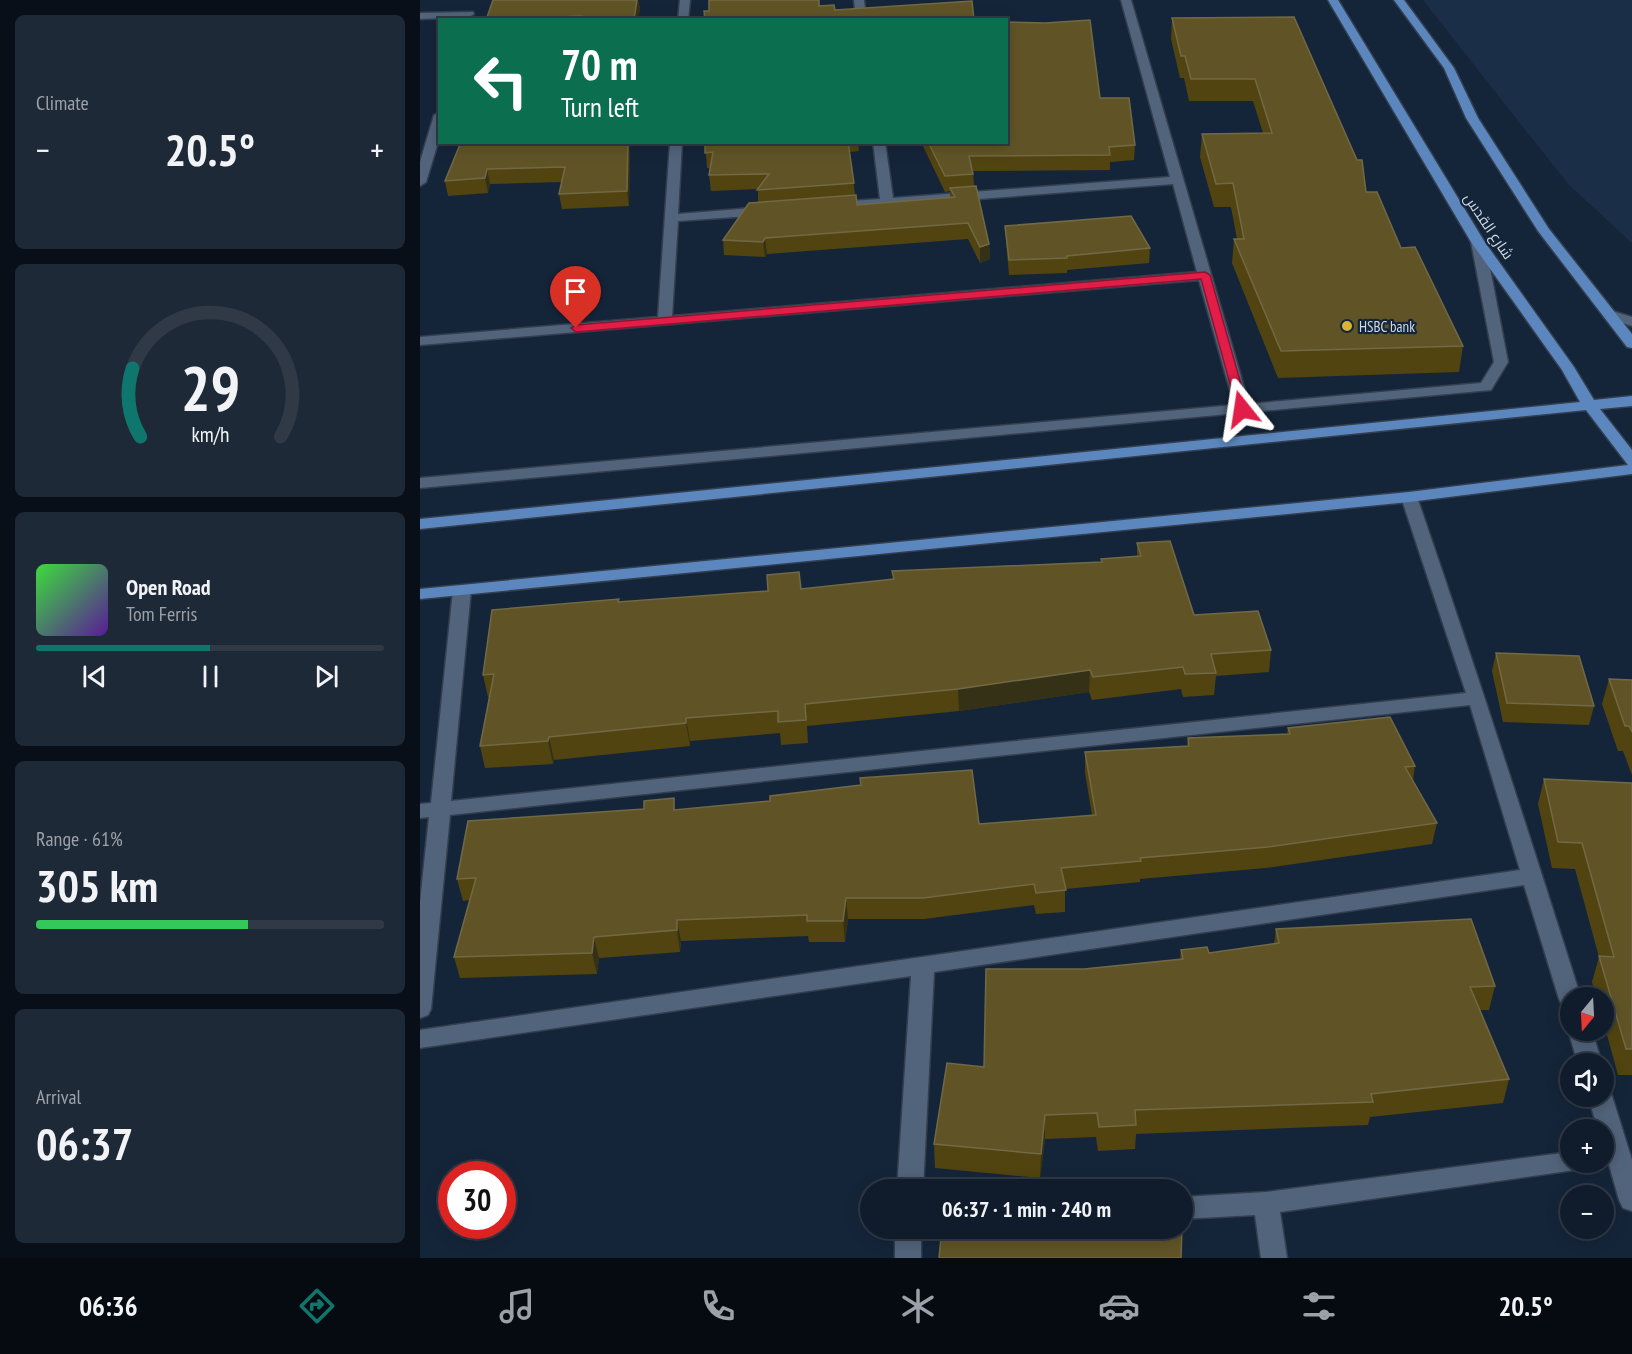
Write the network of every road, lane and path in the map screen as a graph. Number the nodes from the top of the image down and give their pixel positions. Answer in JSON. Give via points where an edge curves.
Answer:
{"nodes":[{"id":1,"x":473,"y":0,"type":"edge"},
{"id":2,"x":685,"y":0,"type":"edge"},
{"id":3,"x":859,"y":0,"type":"edge"},
{"id":4,"x":1126,"y":0,"type":"edge"},
{"id":5,"x":1333,"y":0,"type":"edge"},
{"id":6,"x":1399,"y":0,"type":"edge"},
{"id":7,"x":420,"y":16,"type":"edge"},
{"id":8,"x":468,"y":17,"type":"edge"},
{"id":9,"x":683,"y":18,"type":"edge"},
{"id":10,"x":861,"y":18,"type":"edge"},
{"id":11,"x":438,"y":122,"type":"edge"},
{"id":12,"x":676,"y":144,"type":"edge"},
{"id":13,"x":879,"y":144,"type":"edge"},
{"id":14,"x":1179,"y":180,"type":"junction"},
{"id":15,"x":420,"y":183,"type":"edge"},
{"id":16,"x":887,"y":202,"type":"junction"},
{"id":17,"x":819,"y":207,"type":"edge"},
{"id":18,"x":774,"y":210,"type":"edge"},
{"id":19,"x":671,"y":218,"type":"junction"},
{"id":20,"x":1478,"y":242,"type":"junction"},
{"id":21,"x":1205,"y":275,"type":"junction"},
{"id":22,"x":1609,"y":314,"type":"junction"},
{"id":23,"x":665,"y":321,"type":"junction"},
{"id":24,"x":1632,"y":322,"type":"edge"},
{"id":25,"x":420,"y":341,"type":"edge"},
{"id":26,"x":1632,"y":344,"type":"edge"},
{"id":27,"x":1632,"y":401,"type":"edge"},
{"id":28,"x":1588,"y":403,"type":"junction"},
{"id":29,"x":1242,"y":409,"type":"junction"},
{"id":30,"x":1632,"y":461,"type":"edge"},
{"id":31,"x":1632,"y":469,"type":"edge"},
{"id":32,"x":420,"y":483,"type":"edge"},
{"id":33,"x":1409,"y":497,"type":"junction"},
{"id":34,"x":420,"y":524,"type":"edge"},
{"id":35,"x":462,"y":590,"type":"junction"},
{"id":36,"x":420,"y":594,"type":"edge"},
{"id":37,"x":1477,"y":698,"type":"junction"},
{"id":38,"x":440,"y":809,"type":"junction"},
{"id":39,"x":420,"y":811,"type":"edge"},
{"id":40,"x":1533,"y":876,"type":"junction"},
{"id":41,"x":923,"y":965,"type":"junction"},
{"id":42,"x":1566,"y":987,"type":"edge"},
{"id":43,"x":420,"y":1009,"type":"edge"},
{"id":44,"x":420,"y":1039,"type":"edge"},
{"id":45,"x":1560,"y":1164,"type":"edge"},
{"id":46,"x":1614,"y":1164,"type":"edge"},
{"id":47,"x":911,"y":1179,"type":"edge"},
{"id":48,"x":1632,"y":1200,"type":"edge"},
{"id":49,"x":1266,"y":1203,"type":"junction"},
{"id":50,"x":1193,"y":1207,"type":"edge"},
{"id":51,"x":908,"y":1239,"type":"edge"},
{"id":52,"x":908,"y":1258,"type":"edge"},
{"id":53,"x":1274,"y":1258,"type":"edge"}],
"edges":[{"from":1,"to":8,"type":"street"},
{"from":2,"to":9,"type":"street"},
{"from":3,"to":10,"type":"street"},
{"from":4,"to":14,"type":"street"},
{"from":5,"to":20,"type":"main road","name":"شارع القدس"},
{"from":6,"to":22,"type":"main road","via":[[1449,68],[1472,118],[1544,231]]},
{"from":7,"to":8,"type":"street"},
{"from":11,"to":15,"type":"street"},
{"from":12,"to":19,"type":"street"},
{"from":13,"to":16,"type":"street"},
{"from":14,"to":16,"type":"street"},
{"from":14,"to":21,"type":"street"},
{"from":16,"to":17,"type":"street"},
{"from":18,"to":19,"type":"street"},
{"from":19,"to":23,"type":"street"},
{"from":20,"to":28,"type":"main road","name":"شارع القدس"},
{"from":20,"to":29,"type":"street","via":[[1502,362],[1486,387]]},
{"from":21,"to":23,"type":"street"},
{"from":21,"to":29,"type":"street"},
{"from":22,"to":24,"type":"street"},
{"from":22,"to":26,"type":"main road"},
{"from":23,"to":25,"type":"street"},
{"from":27,"to":28,"type":"main road"},
{"from":28,"to":30,"type":"main road","name":"شارع القدس"},
{"from":28,"to":34,"type":"main road"},
{"from":29,"to":32,"type":"street"},
{"from":31,"to":33,"type":"main road"},
{"from":33,"to":35,"type":"main road"},
{"from":33,"to":37,"type":"street"},
{"from":35,"to":36,"type":"main road"},
{"from":35,"to":38,"type":"street"},
{"from":37,"to":38,"type":"street"},
{"from":37,"to":40,"type":"street"},
{"from":38,"to":39,"type":"street"},
{"from":38,"to":43,"type":"street"},
{"from":40,"to":41,"type":"street"},
{"from":40,"to":42,"type":"street"},
{"from":41,"to":44,"type":"street"},
{"from":41,"to":47,"type":"street"},
{"from":45,"to":49,"type":"street"},
{"from":46,"to":48,"type":"street"},
{"from":49,"to":50,"type":"street"},
{"from":49,"to":53,"type":"street"},
{"from":51,"to":52,"type":"street"}]}
